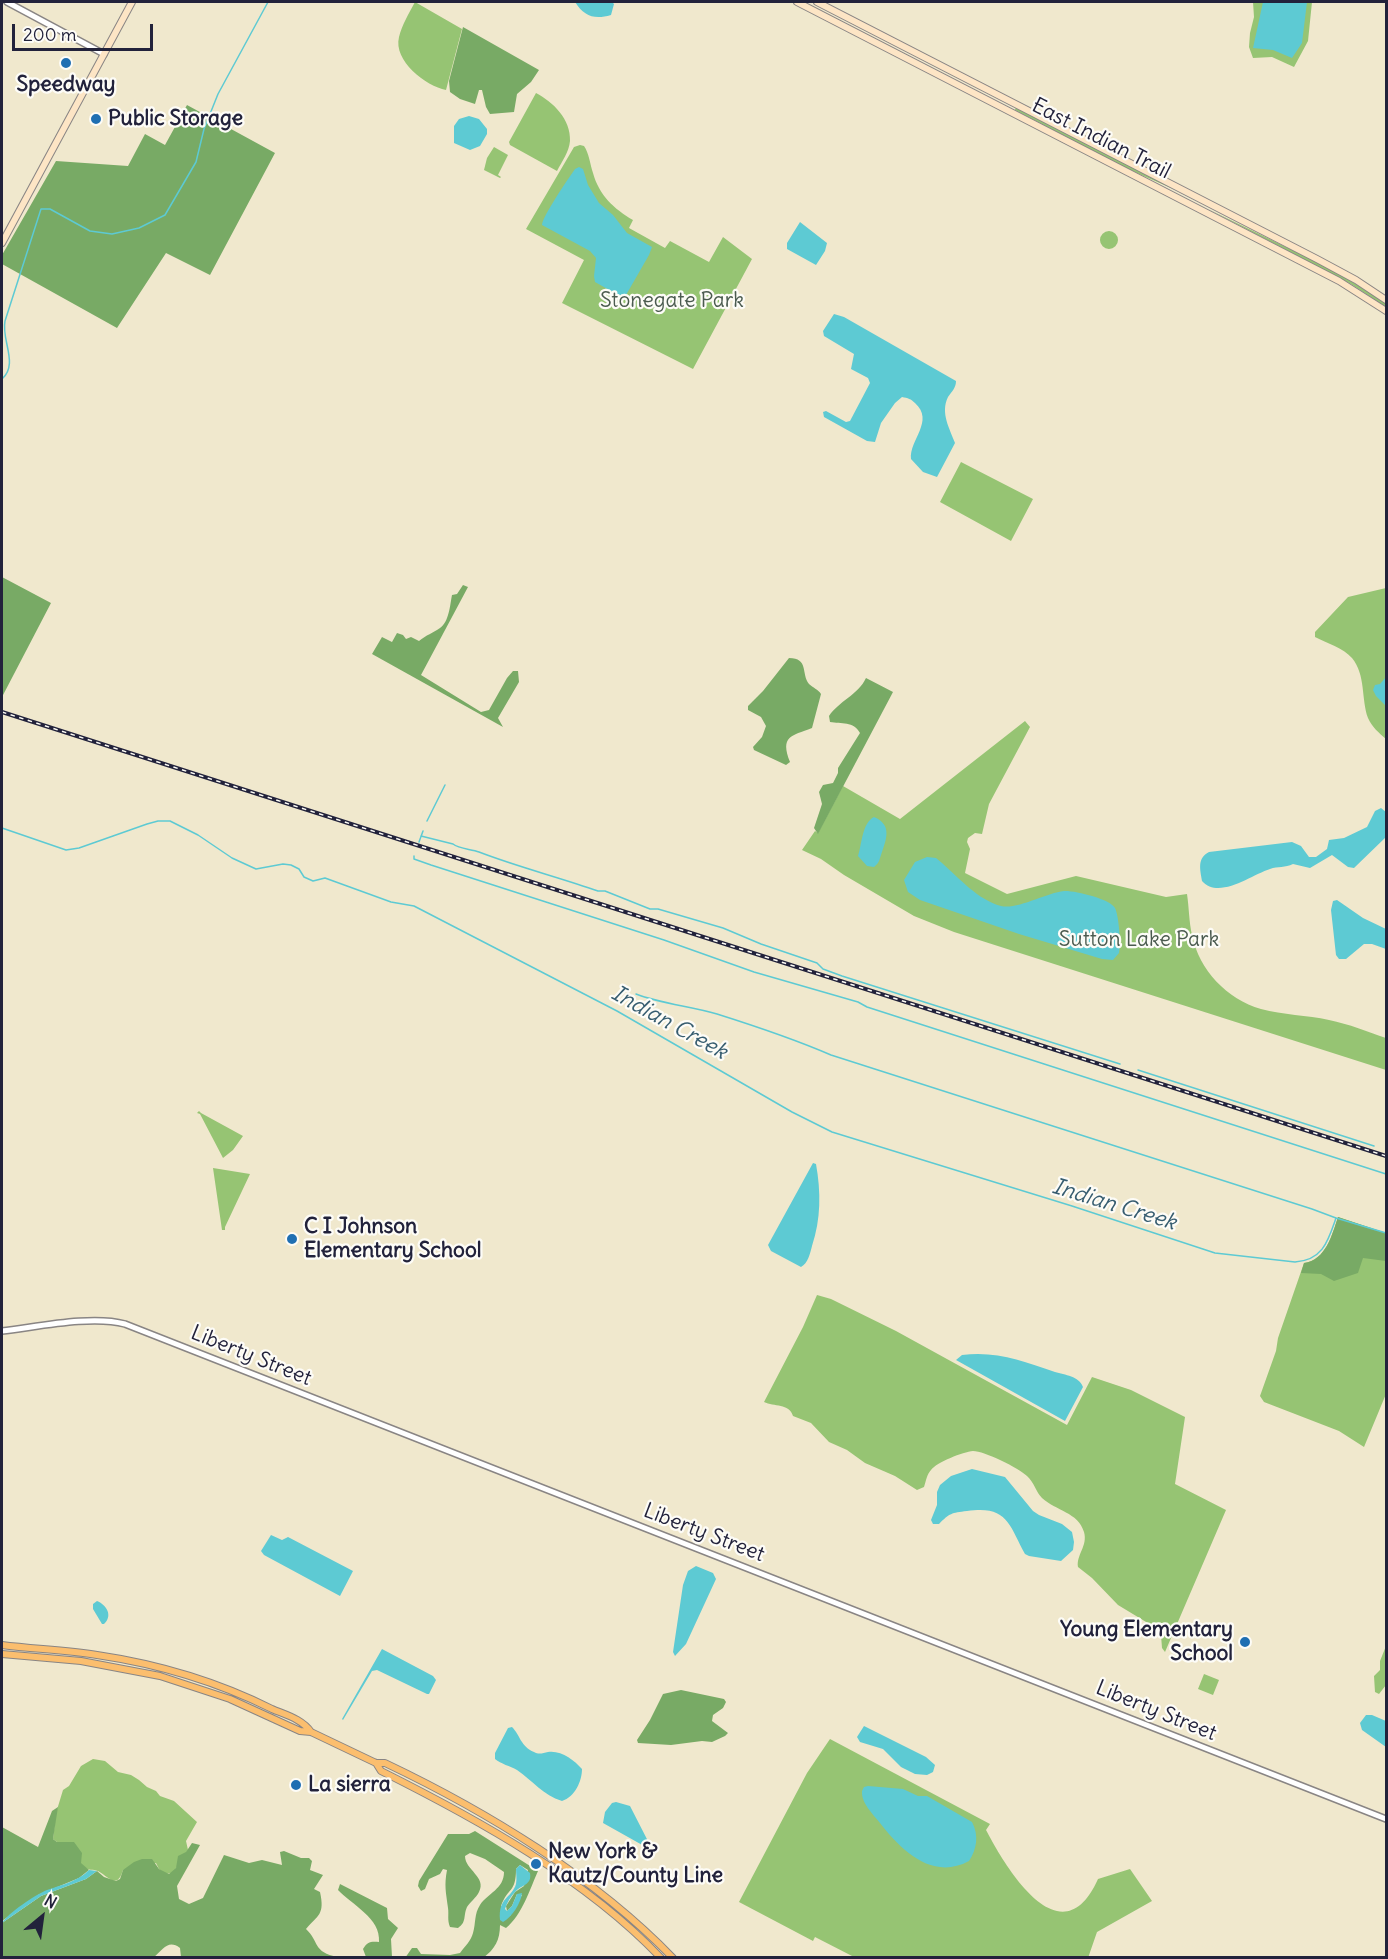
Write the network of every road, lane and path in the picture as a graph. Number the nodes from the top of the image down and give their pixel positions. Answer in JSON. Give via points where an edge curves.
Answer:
{"nodes":[{"id":1,"x":7,"y":2,"type":"edge"},
{"id":2,"x":132,"y":2,"type":"edge"},
{"id":3,"x":797,"y":2,"type":"edge"},
{"id":4,"x":817,"y":2,"type":"edge"},
{"id":5,"x":104,"y":54,"type":"junction"},
{"id":6,"x":2,"y":243,"type":"edge"},
{"id":7,"x":1386,"y":300,"type":"edge"},
{"id":8,"x":1386,"y":311,"type":"edge"},
{"id":9,"x":2,"y":1331,"type":"edge"},
{"id":10,"x":2,"y":1645,"type":"edge"},
{"id":11,"x":2,"y":1654,"type":"edge"},
{"id":12,"x":311,"y":1732,"type":"junction"},
{"id":13,"x":376,"y":1763,"type":"junction"},
{"id":14,"x":1386,"y":1820,"type":"edge"},
{"id":15,"x":661,"y":1958,"type":"edge"},
{"id":16,"x":673,"y":1958,"type":"edge"}],
"edges":[{"from":1,"to":5,"type":"street"},
{"from":2,"to":5,"type":"main road"},
{"from":3,"to":8,"type":"main road","name":"East Indian Trail","via":[[1339,281]]},
{"from":4,"to":7,"type":"main road","name":"East Indian Trail","via":[[1317,259]]},
{"from":5,"to":6,"type":"main road"},
{"from":9,"to":14,"type":"street","name":"Liberty Street","via":[[94,1321],[128,1325]]},
{"from":10,"to":12,"type":"main road","via":[[105,1656],[171,1671],[255,1700],[305,1724]]},
{"from":11,"to":12,"type":"main road","via":[[81,1661],[156,1675],[223,1696],[300,1731]]},
{"from":12,"to":13,"type":"main road"},
{"from":13,"to":15,"type":"main road","via":[[381,1771],[491,1831],[590,1895]]},
{"from":13,"to":16,"type":"main road","via":[[385,1763],[437,1789],[538,1850],[617,1904]]}]}
